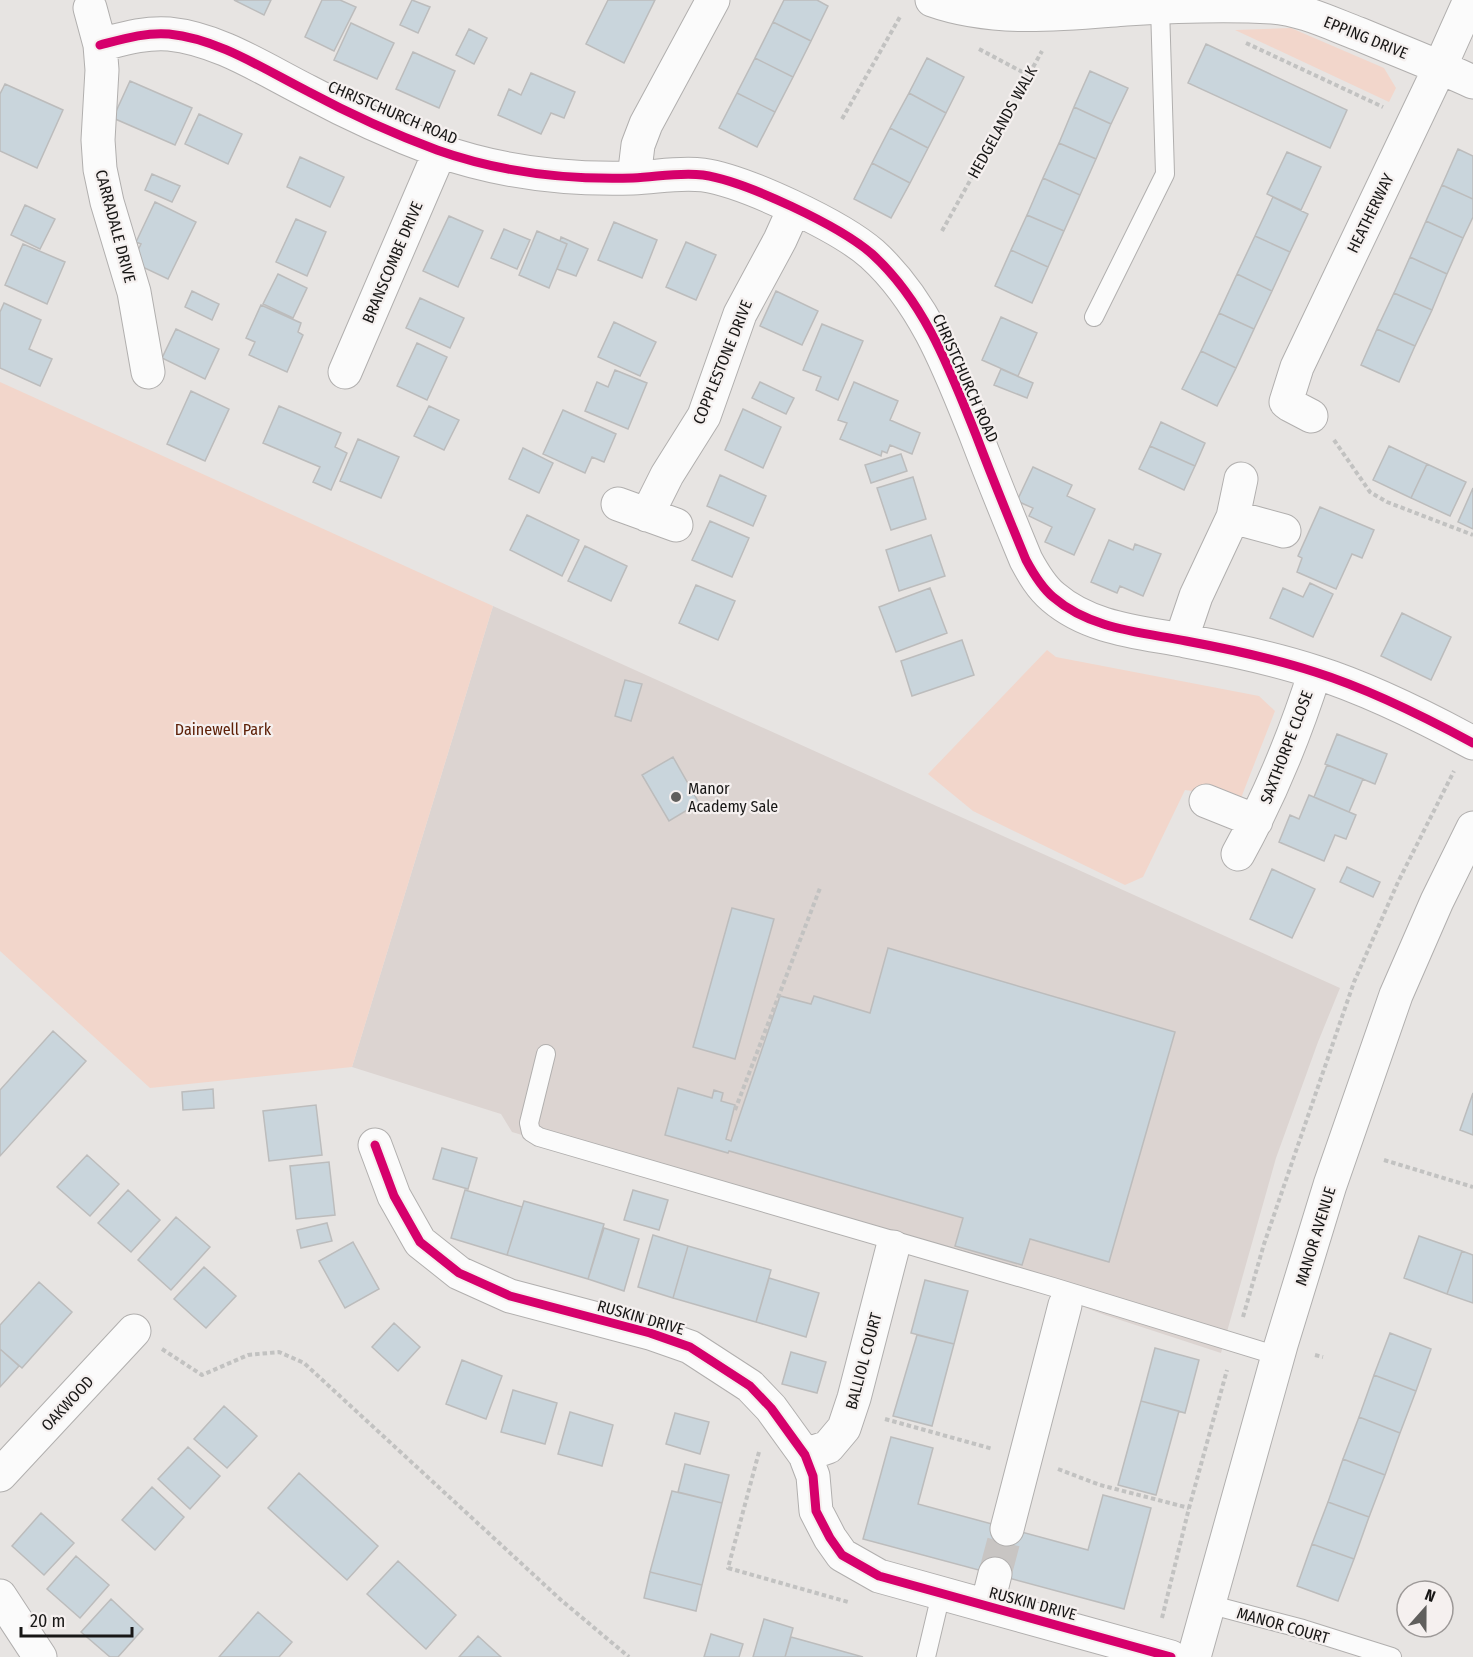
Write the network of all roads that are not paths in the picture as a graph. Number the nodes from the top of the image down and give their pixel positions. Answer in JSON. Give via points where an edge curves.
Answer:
{"nodes":[{"id":1,"x":713,"y":0,"type":"edge"},
{"id":2,"x":1470,"y":0,"type":"edge"},
{"id":3,"x":918,"y":5,"type":"edge"},
{"id":4,"x":1160,"y":7,"type":"junction"},
{"id":5,"x":90,"y":8,"type":"dead end"},
{"id":6,"x":100,"y":45,"type":"junction"},
{"id":7,"x":1440,"y":67,"type":"junction"},
{"id":8,"x":1473,"y":82,"type":"edge"},
{"id":9,"x":440,"y":151,"type":"junction"},
{"id":10,"x":634,"y":178,"type":"junction"},
{"id":11,"x":794,"y":209,"type":"junction"},
{"id":12,"x":1094,"y":317,"type":"dead end"},
{"id":13,"x":148,"y":372,"type":"dead end"},
{"id":14,"x":345,"y":372,"type":"dead end"},
{"id":15,"x":1311,"y":416,"type":"road end"},
{"id":16,"x":1241,"y":479,"type":"dead end"},
{"id":17,"x":647,"y":514,"type":"dead end"},
{"id":18,"x":1233,"y":517,"type":"junction"},
{"id":19,"x":1284,"y":531,"type":"dead end"},
{"id":20,"x":1181,"y":640,"type":"junction"},
{"id":21,"x":1315,"y":672,"type":"junction"},
{"id":22,"x":1473,"y":743,"type":"edge"},
{"id":23,"x":1206,"y":801,"type":"dead end"},
{"id":24,"x":1257,"y":821,"type":"junction"},
{"id":25,"x":1473,"y":828,"type":"edge"},
{"id":26,"x":1238,"y":855,"type":"dead end"},
{"id":27,"x":546,"y":1054,"type":"dead end"},
{"id":28,"x":375,"y":1145,"type":"dead end"},
{"id":29,"x":893,"y":1247,"type":"dead end"},
{"id":30,"x":1065,"y":1305,"type":"dead end"},
{"id":31,"x":134,"y":1331,"type":"road end"},
{"id":32,"x":1278,"y":1356,"type":"junction"},
{"id":33,"x":805,"y":1455,"type":"junction"},
{"id":34,"x":0,"y":1475,"type":"edge"},
{"id":35,"x":1007,"y":1528,"type":"tunnel mouth"},
{"id":36,"x":995,"y":1574,"type":"tunnel mouth"},
{"id":37,"x":942,"y":1594,"type":"junction"},
{"id":38,"x":0,"y":1596,"type":"edge"},
{"id":39,"x":1208,"y":1604,"type":"junction"},
{"id":40,"x":987,"y":1606,"type":"junction"},
{"id":41,"x":40,"y":1657,"type":"edge"},
{"id":42,"x":926,"y":1657,"type":"edge"},
{"id":43,"x":1171,"y":1657,"type":"edge"},
{"id":44,"x":1194,"y":1657,"type":"edge"},
{"id":45,"x":1392,"y":1657,"type":"edge"}],
"edges":[{"from":1,"to":10,"type":"street","via":[[646,124],[638,145]]},
{"from":2,"to":7,"type":"street","name":"HEATHERWAY"},
{"from":3,"to":4,"type":"street","name":"EPPING DRIVE","via":[[1016,15]]},
{"from":4,"to":7,"type":"street","name":"EPPING DRIVE","via":[[1275,7],[1318,18]]},
{"from":4,"to":12,"type":"lane","via":[[1165,174]]},
{"from":5,"to":6,"type":"street","name":"CARRADALE DRIVE"},
{"from":6,"to":9,"type":"street","name":"CHRISTCHURCH ROAD","via":[[146,34],[193,38]]},
{"from":6,"to":13,"type":"street","name":"CARRADALE DRIVE","via":[[100,169],[134,292]]},
{"from":7,"to":8,"type":"street","name":"EPPING DRIVE"},
{"from":7,"to":15,"type":"street","name":"HEATHERWAY","via":[[1297,367],[1286,402]]},
{"from":9,"to":10,"type":"street","name":"CHRISTCHURCH ROAD","via":[[529,172]]},
{"from":9,"to":14,"type":"street","name":"BRANSCOMBE DRIVE"},
{"from":10,"to":11,"type":"street","name":"CHRISTCHURCH ROAD","via":[[675,173],[705,175],[745,186]]},
{"from":11,"to":17,"type":"street","name":"COPPLESTONE DRIVE","via":[[740,314],[704,416]]},
{"from":11,"to":20,"type":"street","name":"CHRISTCHURCH ROAD","via":[[872,254],[926,321],[954,379],[1026,561],[1052,597],[1072,611],[1127,632]]},
{"from":16,"to":18,"type":"street"},
{"from":18,"to":19,"type":"street"},
{"from":18,"to":20,"type":"street","via":[[1196,596]]},
{"from":20,"to":21,"type":"street","name":"CHRISTCHURCH ROAD","via":[[1253,654]]},
{"from":21,"to":22,"type":"street","name":"CHRISTCHURCH ROAD","via":[[1375,695]]},
{"from":21,"to":24,"type":"street","name":"SAXTHORPE CLOSE"},
{"from":23,"to":24,"type":"street","name":"SAXTHORPE CLOSE"},
{"from":24,"to":26,"type":"street","name":"SAXTHORPE CLOSE"},
{"from":25,"to":32,"type":"street","name":"MANOR AVENUE","via":[[1396,995],[1330,1185]]},
{"from":27,"to":32,"type":"lane","via":[[529,1123],[531,1132],[539,1137]]},
{"from":28,"to":33,"type":"street","name":"RUSKIN DRIVE","via":[[394,1196],[420,1242],[459,1273],[510,1296],[690,1347],[750,1386]]},
{"from":29,"to":33,"type":"street","name":"BALLIOL COURT","via":[[844,1428],[828,1447]]},
{"from":30,"to":35,"type":"street"},
{"from":31,"to":34,"type":"street","name":"OAKWOOD"},
{"from":32,"to":39,"type":"street","name":"MANOR AVENUE"},
{"from":33,"to":37,"type":"street","name":"RUSKIN DRIVE","via":[[813,1476],[816,1511],[842,1555],[879,1576]]},
{"from":36,"to":40,"type":"street"},
{"from":37,"to":40,"type":"street","name":"RUSKIN DRIVE"},
{"from":37,"to":42,"type":"lane"},
{"from":38,"to":41,"type":"street"},
{"from":39,"to":44,"type":"street","name":"MANOR AVENUE"},
{"from":39,"to":45,"type":"lane","name":"MANOR COURT"},
{"from":40,"to":43,"type":"street","name":"RUSKIN DRIVE"}]}
